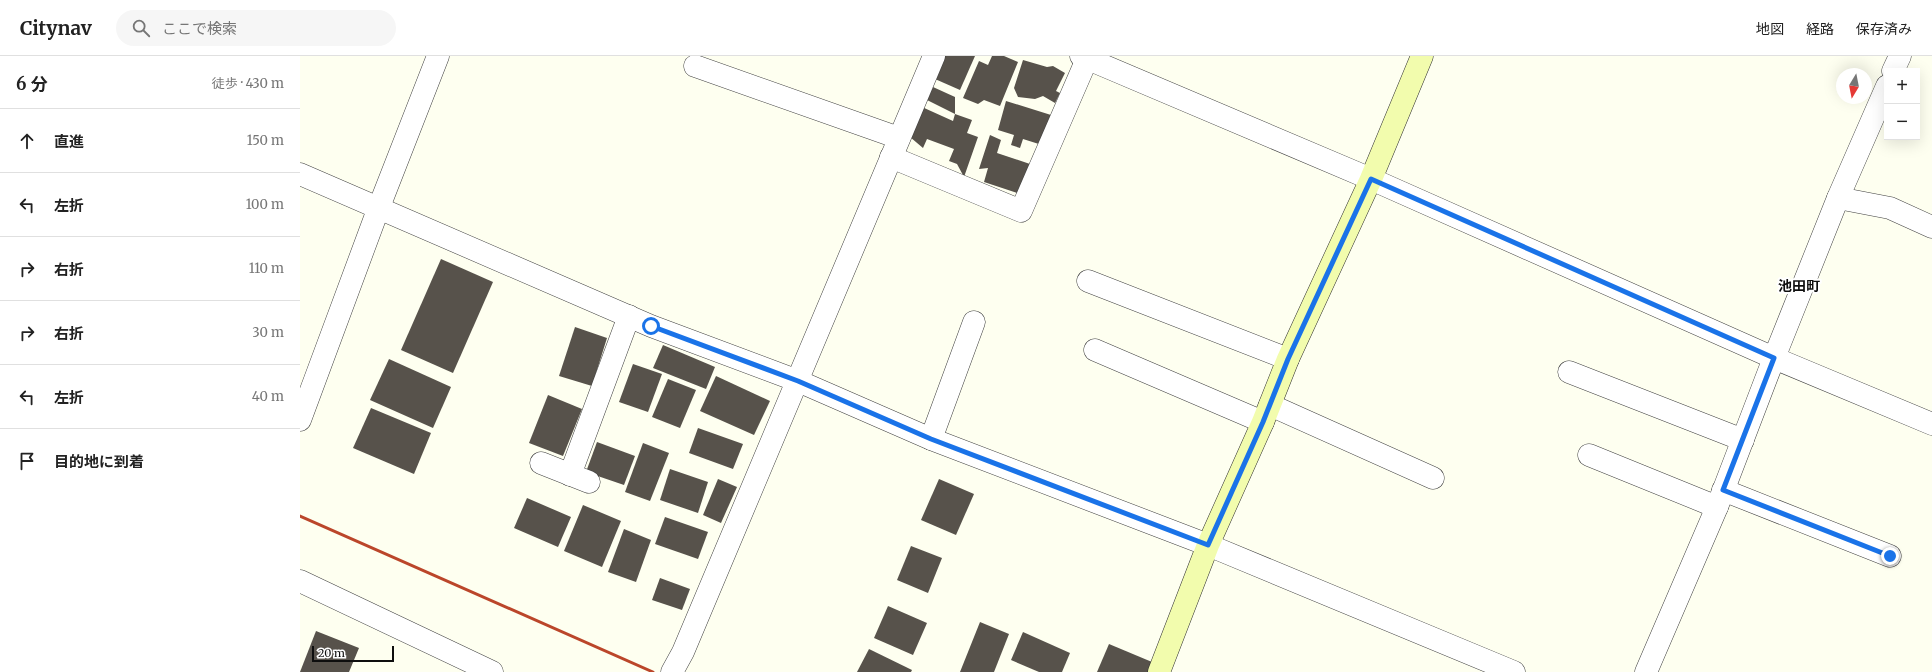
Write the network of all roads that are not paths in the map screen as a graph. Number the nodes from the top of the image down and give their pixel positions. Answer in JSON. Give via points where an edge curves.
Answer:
{"nodes":[{"id":1,"x":438,"y":56,"type":"edge"},
{"id":2,"x":934,"y":56,"type":"edge"},
{"id":3,"x":1422,"y":56,"type":"edge"},
{"id":4,"x":1900,"y":56,"type":"edge"},
{"id":5,"x":1084,"y":57,"type":"edge"},
{"id":6,"x":695,"y":66,"type":"dead end"},
{"id":7,"x":1894,"y":68,"type":"edge"},
{"id":8,"x":1884,"y":93,"type":"edge"},
{"id":9,"x":899,"y":138,"type":"junction"},
{"id":10,"x":891,"y":158,"type":"junction"},
{"id":11,"x":300,"y":174,"type":"edge"},
{"id":12,"x":1371,"y":179,"type":"junction"},
{"id":13,"x":1838,"y":198,"type":"junction"},
{"id":14,"x":379,"y":207,"type":"junction"},
{"id":15,"x":1932,"y":227,"type":"edge"},
{"id":16,"x":1088,"y":281,"type":"dead end"},
{"id":17,"x":629,"y":316,"type":"junction"},
{"id":18,"x":974,"y":322,"type":"dead end"},
{"id":19,"x":1095,"y":350,"type":"dead end"},
{"id":20,"x":1774,"y":358,"type":"junction"},
{"id":21,"x":1288,"y":359,"type":"junction"},
{"id":22,"x":1569,"y":372,"type":"dead end"},
{"id":23,"x":798,"y":381,"type":"junction"},
{"id":24,"x":1266,"y":413,"type":"junction"},
{"id":25,"x":300,"y":420,"type":"edge"},
{"id":26,"x":1932,"y":424,"type":"edge"},
{"id":27,"x":931,"y":439,"type":"junction"},
{"id":28,"x":1743,"y":440,"type":"junction"},
{"id":29,"x":1589,"y":455,"type":"dead end"},
{"id":30,"x":541,"y":463,"type":"dead end"},
{"id":31,"x":1433,"y":478,"type":"dead end"},
{"id":32,"x":1720,"y":498,"type":"junction"},
{"id":33,"x":1208,"y":545,"type":"junction"},
{"id":34,"x":1890,"y":556,"type":"dead end"},
{"id":35,"x":300,"y":581,"type":"edge"},
{"id":36,"x":492,"y":672,"type":"edge"},
{"id":37,"x":672,"y":672,"type":"edge"},
{"id":38,"x":1159,"y":672,"type":"edge"},
{"id":39,"x":1514,"y":672,"type":"edge"},
{"id":40,"x":1646,"y":672,"type":"edge"}],
"edges":[{"from":1,"to":14,"type":"street"},
{"from":2,"to":9,"type":"street"},
{"from":3,"to":12,"type":"street"},
{"from":4,"to":7,"type":"street"},
{"from":5,"to":10,"type":"street","via":[[1021,211]]},
{"from":5,"to":12,"type":"street"},
{"from":6,"to":9,"type":"street"},
{"from":8,"to":13,"type":"street"},
{"from":9,"to":10,"type":"street"},
{"from":10,"to":23,"type":"street"},
{"from":11,"to":14,"type":"street"},
{"from":12,"to":20,"type":"street"},
{"from":12,"to":21,"type":"street"},
{"from":13,"to":15,"type":"street","via":[[1890,208]]},
{"from":13,"to":20,"type":"street"},
{"from":14,"to":17,"type":"street"},
{"from":14,"to":25,"type":"street"},
{"from":16,"to":21,"type":"street"},
{"from":17,"to":23,"type":"street"},
{"from":17,"to":30,"type":"street","via":[[580,478]]},
{"from":18,"to":27,"type":"street"},
{"from":19,"to":24,"type":"street"},
{"from":20,"to":26,"type":"street"},
{"from":20,"to":28,"type":"street"},
{"from":21,"to":24,"type":"street"},
{"from":22,"to":28,"type":"street"},
{"from":23,"to":27,"type":"street"},
{"from":23,"to":37,"type":"street","via":[[683,652]]},
{"from":24,"to":31,"type":"street"},
{"from":24,"to":33,"type":"street"},
{"from":27,"to":33,"type":"street"},
{"from":28,"to":32,"type":"street"},
{"from":29,"to":32,"type":"street"},
{"from":32,"to":34,"type":"street"},
{"from":32,"to":40,"type":"street"},
{"from":33,"to":38,"type":"street"},
{"from":33,"to":39,"type":"street"},
{"from":35,"to":36,"type":"street"}]}
